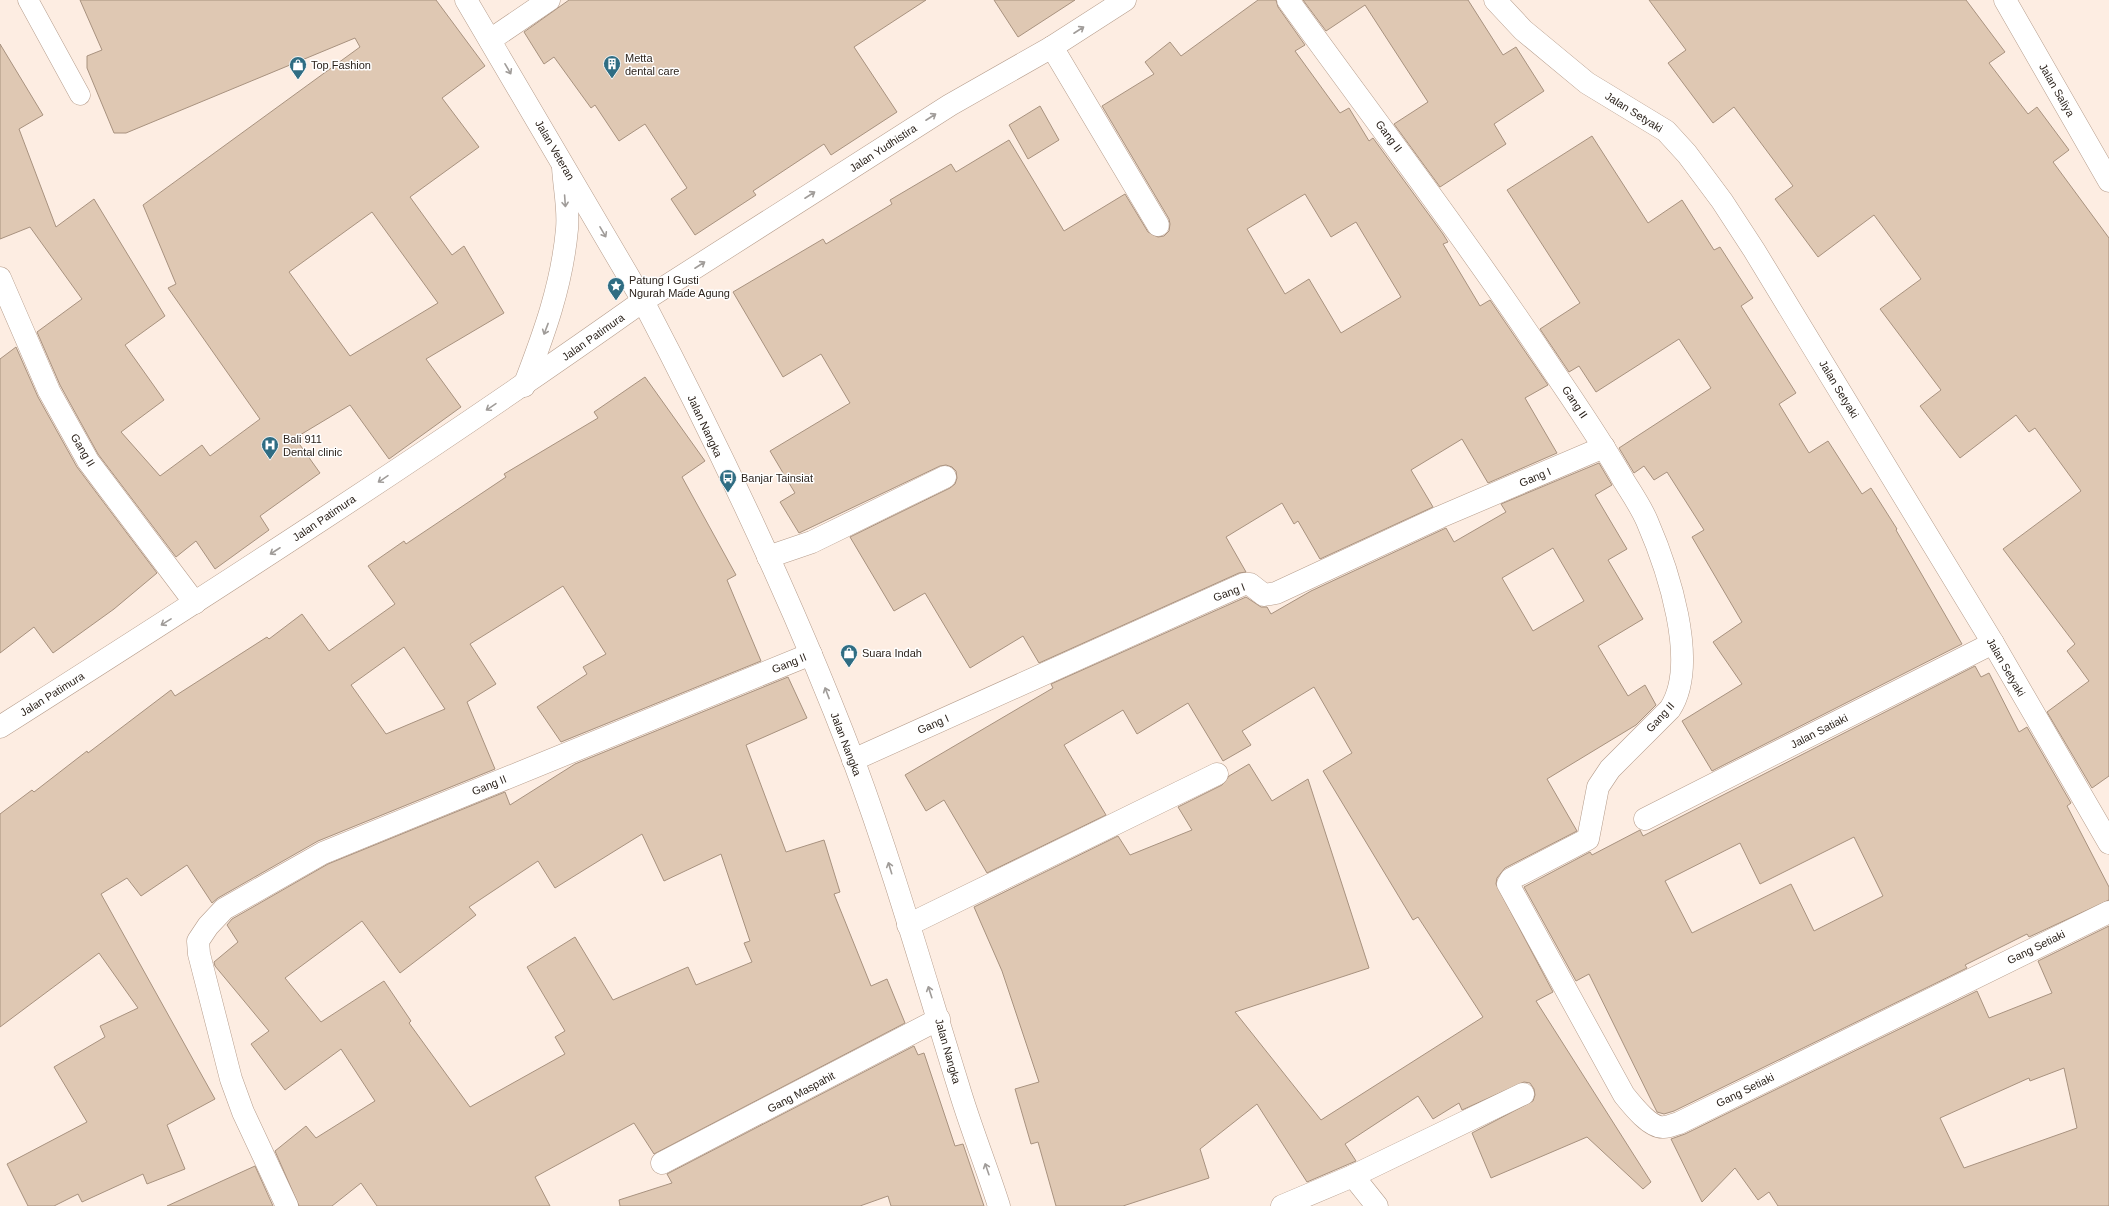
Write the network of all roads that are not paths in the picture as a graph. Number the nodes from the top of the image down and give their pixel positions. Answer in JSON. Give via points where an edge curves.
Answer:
{"nodes":[{"id":1,"x":28,"y":0,"type":"edge"},
{"id":2,"x":466,"y":0,"type":"edge"},
{"id":3,"x":549,"y":0,"type":"edge"},
{"id":4,"x":1125,"y":0,"type":"edge"},
{"id":5,"x":1288,"y":0,"type":"edge"},
{"id":6,"x":1495,"y":0,"type":"edge"},
{"id":7,"x":2005,"y":0,"type":"edge"},
{"id":8,"x":490,"y":40,"type":"junction"},
{"id":9,"x":1052,"y":47,"type":"junction"},
{"id":10,"x":80,"y":95,"type":"dead end"},
{"id":11,"x":563,"y":162,"type":"junction"},
{"id":12,"x":2107,"y":170,"type":"edge"},
{"id":13,"x":1158,"y":225,"type":"dead end"},
{"id":14,"x":0,"y":278,"type":"edge"},
{"id":15,"x":644,"y":301,"type":"junction"},
{"id":16,"x":524,"y":386,"type":"junction"},
{"id":17,"x":1604,"y":447,"type":"junction"},
{"id":18,"x":945,"y":477,"type":"dead end"},
{"id":19,"x":768,"y":557,"type":"junction"},
{"id":20,"x":195,"y":603,"type":"junction"},
{"id":21,"x":1993,"y":643,"type":"junction"},
{"id":22,"x":811,"y":654,"type":"junction"},
{"id":23,"x":0,"y":727,"type":"edge"},
{"id":24,"x":853,"y":760,"type":"junction"},
{"id":25,"x":1217,"y":774,"type":"dead end"},
{"id":26,"x":1645,"y":819,"type":"dead end"},
{"id":27,"x":1588,"y":839,"type":"joint"},
{"id":28,"x":2109,"y":843,"type":"edge"},
{"id":29,"x":2109,"y":912,"type":"edge"},
{"id":30,"x":908,"y":925,"type":"junction"},
{"id":31,"x":939,"y":1019,"type":"junction"},
{"id":32,"x":1523,"y":1094,"type":"dead end"},
{"id":33,"x":662,"y":1163,"type":"dead end"},
{"id":34,"x":1353,"y":1176,"type":"junction"},
{"id":35,"x":287,"y":1206,"type":"edge"},
{"id":36,"x":999,"y":1206,"type":"edge"},
{"id":37,"x":1282,"y":1206,"type":"edge"},
{"id":38,"x":1377,"y":1206,"type":"edge"}],
"edges":[{"from":1,"to":10,"type":"lane"},
{"from":2,"to":8,"type":"street","name":"Jalan Veteran"},
{"from":3,"to":8,"type":"street"},
{"from":9,"to":4,"type":"street","name":"Jalan Yudhistira","one_way":true},
{"from":5,"to":17,"type":"street","name":"Gang II","via":[[1503,294]]},
{"from":6,"to":21,"type":"street","name":"Jalan Setyaki","via":[[1523,30],[1587,83],[1666,131],[1687,154],[1754,250]]},
{"from":7,"to":12,"type":"street","name":"Jalan Saliya"},
{"from":8,"to":11,"type":"street","name":"Jalan Veteran","one_way":true},
{"from":9,"to":13,"type":"street"},
{"from":15,"to":9,"type":"street","name":"Jalan Yudhistira","one_way":true,"via":[[950,105]]},
{"from":11,"to":15,"type":"street","name":"Jalan Veteran","one_way":true},
{"from":11,"to":16,"type":"street","one_way":true,"via":[[567,228],[560,270],[549,319]]},
{"from":14,"to":20,"type":"street","name":"Gang II","via":[[48,391],[88,461]]},
{"from":15,"to":16,"type":"street","name":"Jalan Patimura"},
{"from":15,"to":19,"type":"street","name":"Jalan Nangka"},
{"from":16,"to":20,"type":"street","name":"Jalan Patimura","one_way":true},
{"from":17,"to":24,"type":"street","name":"Gang I","via":[[1276,593],[1264,595],[1250,584],[1244,584]]},
{"from":17,"to":27,"type":"street","name":"Gang II","via":[[1647,519],[1673,590],[1682,668],[1677,698],[1670,708],[1610,769],[1598,787]]},
{"from":18,"to":19,"type":"street","via":[[812,542]]},
{"from":19,"to":22,"type":"street","name":"Jalan Nangka"},
{"from":20,"to":23,"type":"street","name":"Jalan Patimura","one_way":true},
{"from":21,"to":26,"type":"street","name":"Jalan Satiaki"},
{"from":21,"to":28,"type":"street","name":"Jalan Setyaki"},
{"from":24,"to":22,"type":"street","name":"Jalan Nangka","one_way":true},
{"from":22,"to":35,"type":"street","name":"Gang II","via":[[323,852],[224,908],[198,941],[199,954],[231,1080]]},
{"from":30,"to":24,"type":"street","name":"Jalan Nangka","one_way":true},
{"from":25,"to":30,"type":"street"},
{"from":27,"to":29,"type":"street","name":"Gang Setiaki","via":[[1511,879],[1508,888],[1624,1095],[1643,1116],[1660,1127],[1680,1122]]},
{"from":31,"to":30,"type":"street","name":"Jalan Nangka","one_way":true},
{"from":31,"to":33,"type":"street","name":"Gang Maspahit"},
{"from":36,"to":31,"type":"street","name":"Jalan Nangka","one_way":true,"via":[[958,1087]]},
{"from":32,"to":34,"type":"street"},
{"from":34,"to":37,"type":"street"},
{"from":34,"to":38,"type":"street"}]}
